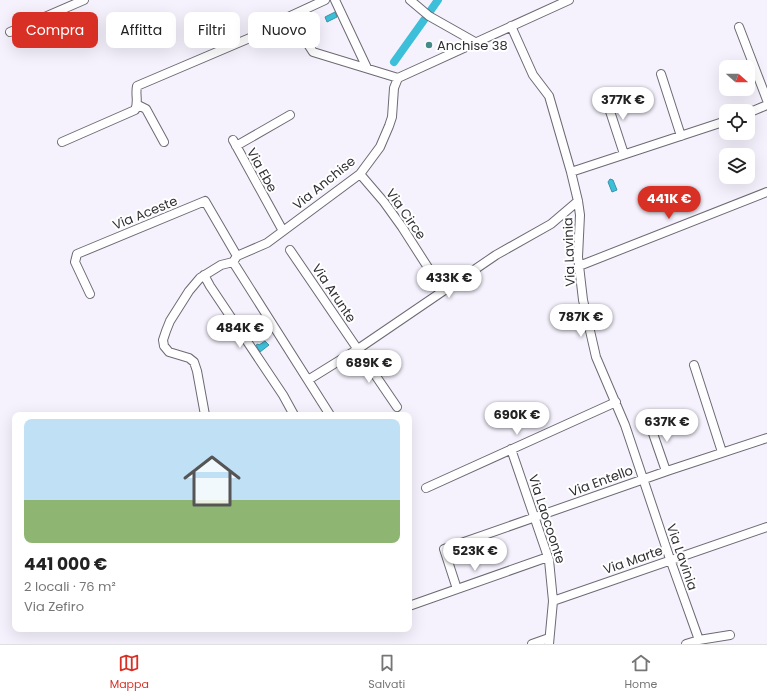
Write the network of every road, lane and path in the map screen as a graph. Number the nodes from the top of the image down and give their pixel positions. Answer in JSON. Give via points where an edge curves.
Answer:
{"nodes":[{"id":1,"x":84,"y":0,"type":"edge"},
{"id":2,"x":325,"y":0,"type":"edge"},
{"id":3,"x":336,"y":0,"type":"edge"},
{"id":4,"x":410,"y":0,"type":"edge"},
{"id":5,"x":569,"y":0,"type":"edge"},
{"id":6,"x":299,"y":12,"type":"edge"},
{"id":7,"x":511,"y":26,"type":"junction"},
{"id":8,"x":739,"y":27,"type":"dead end"},
{"id":9,"x":10,"y":32,"type":"dead end"},
{"id":10,"x":248,"y":39,"type":"edge"},
{"id":11,"x":475,"y":42,"type":"junction"},
{"id":12,"x":311,"y":48,"type":"edge"},
{"id":13,"x":367,"y":68,"type":"junction"},
{"id":14,"x":661,"y":74,"type":"dead end"},
{"id":15,"x":398,"y":78,"type":"junction"},
{"id":16,"x":604,"y":93,"type":"dead end"},
{"id":17,"x":767,"y":100,"type":"edge"},
{"id":18,"x":138,"y":105,"type":"junction"},
{"id":19,"x":767,"y":105,"type":"edge"},
{"id":20,"x":755,"y":110,"type":"edge"},
{"id":21,"x":290,"y":115,"type":"dead end"},
{"id":22,"x":719,"y":124,"type":"edge"},
{"id":23,"x":681,"y":136,"type":"junction"},
{"id":24,"x":62,"y":142,"type":"dead end"},
{"id":25,"x":164,"y":142,"type":"dead end"},
{"id":26,"x":624,"y":154,"type":"junction"},
{"id":27,"x":571,"y":172,"type":"junction"},
{"id":28,"x":360,"y":174,"type":"junction"},
{"id":29,"x":767,"y":192,"type":"edge"},
{"id":30,"x":578,"y":201,"type":"junction"},
{"id":31,"x":283,"y":231,"type":"junction"},
{"id":32,"x":290,"y":250,"type":"dead end"},
{"id":33,"x":235,"y":259,"type":"junction"},
{"id":34,"x":579,"y":266,"type":"junction"},
{"id":35,"x":204,"y":275,"type":"junction"},
{"id":36,"x":443,"y":291,"type":"junction"},
{"id":37,"x":90,"y":294,"type":"dead end"},
{"id":38,"x":358,"y":349,"type":"junction"},
{"id":39,"x":694,"y":366,"type":"dead end"},
{"id":40,"x":308,"y":380,"type":"junction"},
{"id":41,"x":616,"y":402,"type":"junction"},
{"id":42,"x":398,"y":407,"type":"dead end"},
{"id":43,"x":204,"y":412,"type":"edge"},
{"id":44,"x":292,"y":412,"type":"edge"},
{"id":45,"x":328,"y":412,"type":"edge"},
{"id":46,"x":649,"y":422,"type":"dead end"},
{"id":47,"x":767,"y":438,"type":"edge"},
{"id":48,"x":511,"y":450,"type":"junction"},
{"id":49,"x":722,"y":452,"type":"junction"},
{"id":50,"x":666,"y":471,"type":"junction"},
{"id":51,"x":643,"y":479,"type":"junction"},
{"id":52,"x":426,"y":488,"type":"dead end"},
{"id":53,"x":535,"y":518,"type":"junction"},
{"id":54,"x":767,"y":527,"type":"edge"},
{"id":55,"x":548,"y":557,"type":"junction"},
{"id":56,"x":670,"y":559,"type":"junction"},
{"id":57,"x":457,"y":589,"type":"junction"},
{"id":58,"x":553,"y":600,"type":"junction"},
{"id":59,"x":412,"y":605,"type":"edge"},
{"id":60,"x":730,"y":635,"type":"dead end"},
{"id":61,"x":699,"y":640,"type":"junction"},
{"id":62,"x":549,"y":641,"type":"edge"},
{"id":63,"x":532,"y":644,"type":"edge"},
{"id":64,"x":686,"y":644,"type":"edge"}],
"edges":[{"from":1,"to":9,"type":"street"},
{"from":2,"to":6,"type":"street"},
{"from":3,"to":13,"type":"street"},
{"from":4,"to":11,"type":"street","via":[[429,16]]},
{"from":5,"to":7,"type":"street"},
{"from":7,"to":11,"type":"street"},
{"from":7,"to":27,"type":"street","name":"Via Lavinia","via":[[533,75],[549,96]]},
{"from":8,"to":17,"type":"street"},
{"from":10,"to":18,"type":"street","via":[[137,86]]},
{"from":11,"to":15,"type":"street"},
{"from":12,"to":13,"type":"street","via":[[313,52]]},
{"from":13,"to":15,"type":"street"},
{"from":14,"to":23,"type":"street"},
{"from":15,"to":28,"type":"street","name":"Via Anchise","via":[[394,88],[389,126],[380,147]]},
{"from":16,"to":26,"type":"street"},
{"from":18,"to":24,"type":"street","via":[[132,112]]},
{"from":18,"to":25,"type":"street","via":[[146,110]]},
{"from":19,"to":20,"type":"street"},
{"from":21,"to":31,"type":"street","name":"Via Ebe","via":[[234,143]]},
{"from":22,"to":23,"type":"street"},
{"from":23,"to":26,"type":"street"},
{"from":26,"to":27,"type":"street"},
{"from":27,"to":30,"type":"street","name":"Via Lavinia"},
{"from":28,"to":31,"type":"street","name":"Via Anchise"},
{"from":28,"to":36,"type":"street","name":"Via Circe","via":[[389,208]]},
{"from":29,"to":34,"type":"street"},
{"from":30,"to":34,"type":"street","name":"Via Lavinia"},
{"from":30,"to":36,"type":"street","via":[[551,224],[496,255]]},
{"from":31,"to":33,"type":"street","name":"Via Anchise","via":[[267,243]]},
{"from":32,"to":38,"type":"street","name":"Via Arunte"},
{"from":33,"to":35,"type":"street","name":"Via Anchise"},
{"from":33,"to":37,"type":"street","name":"Via Aceste","via":[[205,201],[77,254],[75,262]]},
{"from":33,"to":40,"type":"street"},
{"from":34,"to":41,"type":"street","name":"Via Lavinia","via":[[583,300],[596,357]]},
{"from":35,"to":43,"type":"street","name":"Via Anchise","via":[[189,291],[170,321],[164,346],[169,352],[194,362]]},
{"from":35,"to":44,"type":"street"},
{"from":36,"to":38,"type":"street"},
{"from":38,"to":40,"type":"street"},
{"from":38,"to":42,"type":"street","name":"Via Arunte"},
{"from":39,"to":49,"type":"street"},
{"from":40,"to":45,"type":"street"},
{"from":41,"to":48,"type":"street"},
{"from":41,"to":51,"type":"street","name":"Via Lavinia"},
{"from":46,"to":50,"type":"street"},
{"from":47,"to":49,"type":"street","name":"Via Entello"},
{"from":48,"to":52,"type":"street"},
{"from":48,"to":53,"type":"street","name":"Via Laocoonte"},
{"from":49,"to":50,"type":"street","name":"Via Entello"},
{"from":50,"to":51,"type":"street","name":"Via Entello"},
{"from":51,"to":53,"type":"street","name":"Via Entello"},
{"from":51,"to":56,"type":"street","name":"Via Lavinia"},
{"from":53,"to":55,"type":"street","name":"Via Laocoonte"},
{"from":53,"to":57,"type":"street","name":"Via Entello","via":[[444,549]]},
{"from":54,"to":56,"type":"street","name":"Via Marte"},
{"from":55,"to":57,"type":"street"},
{"from":55,"to":58,"type":"street","name":"Via Laocoonte"},
{"from":56,"to":58,"type":"street","name":"Via Marte"},
{"from":56,"to":61,"type":"street","name":"Via Lavinia"},
{"from":57,"to":59,"type":"street"},
{"from":58,"to":62,"type":"street","name":"Via Laocoonte"},
{"from":60,"to":61,"type":"street"},
{"from":61,"to":64,"type":"street"},
{"from":62,"to":63,"type":"street"}]}
